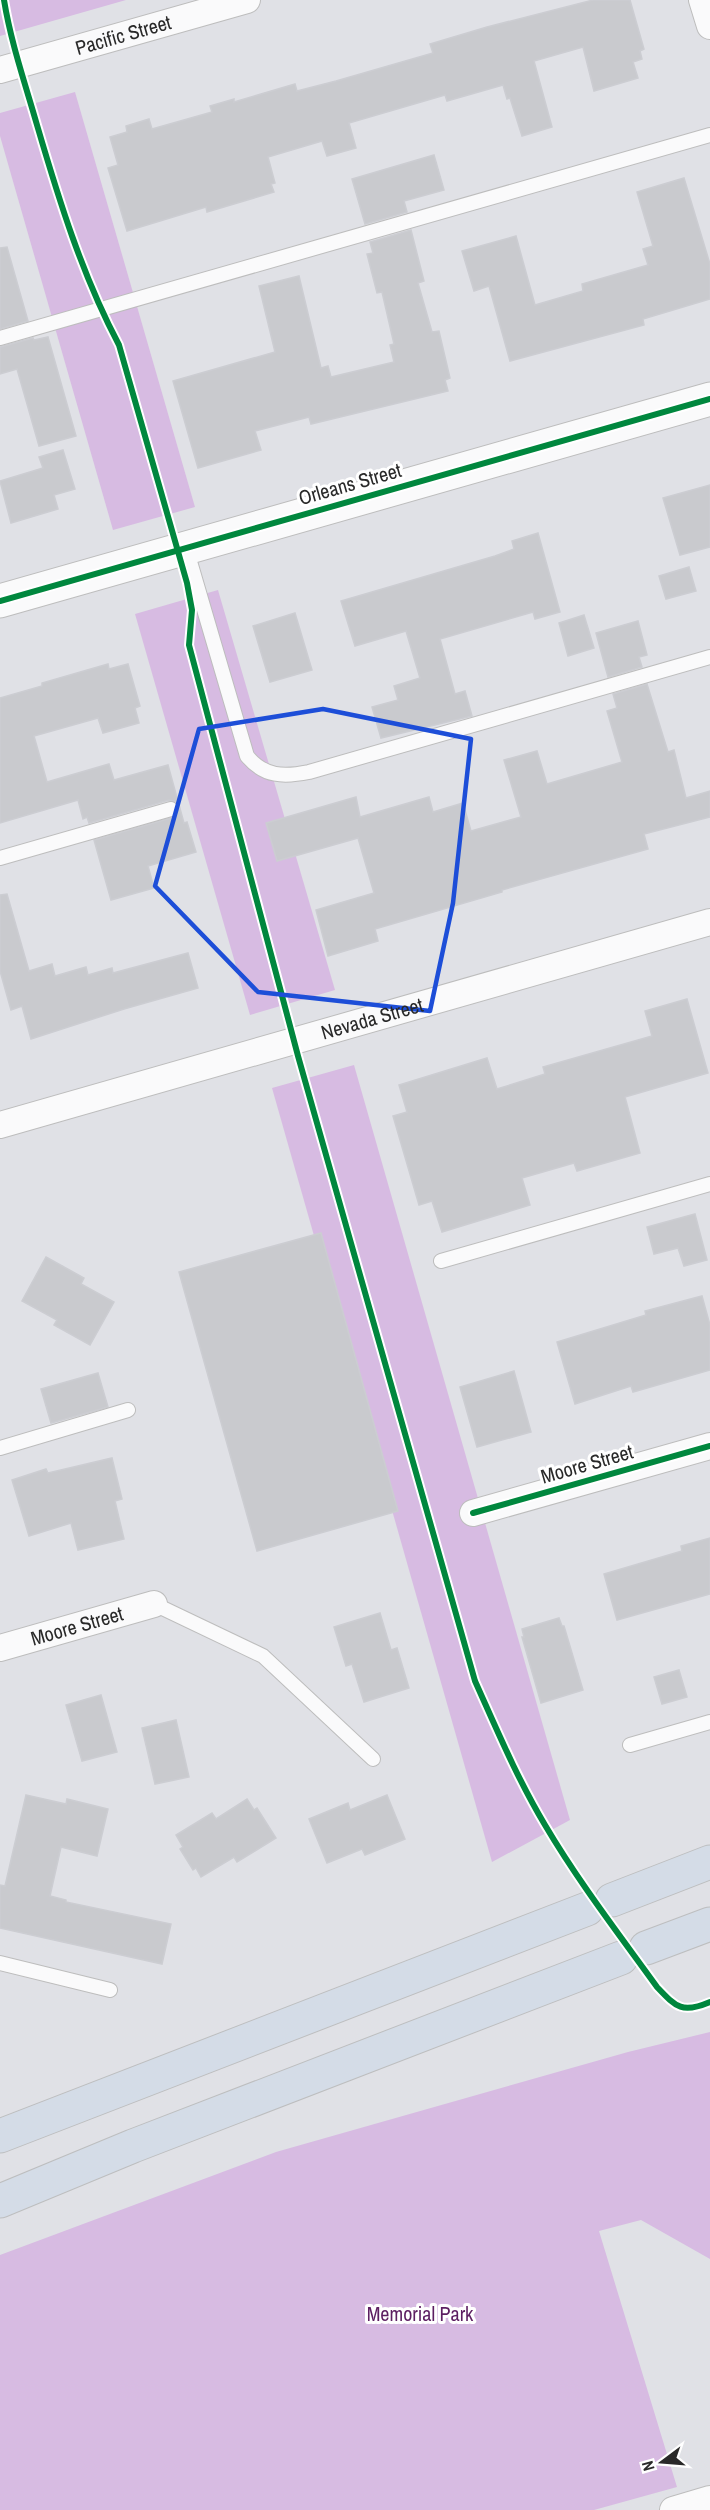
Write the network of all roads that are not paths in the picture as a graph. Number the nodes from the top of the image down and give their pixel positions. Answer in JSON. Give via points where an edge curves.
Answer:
{"nodes":[{"id":1,"x":247,"y":0,"type":"edge"},
{"id":2,"x":702,"y":0,"type":"edge"},
{"id":3,"x":710,"y":26,"type":"edge"},
{"id":4,"x":0,"y":70,"type":"edge"},
{"id":5,"x":710,"y":135,"type":"edge"},
{"id":6,"x":0,"y":338,"type":"edge"},
{"id":7,"x":710,"y":399,"type":"edge"},
{"id":8,"x":186,"y":548,"type":"junction"},
{"id":9,"x":0,"y":601,"type":"edge"},
{"id":10,"x":710,"y":657,"type":"edge"},
{"id":11,"x":171,"y":809,"type":"dead end"},
{"id":12,"x":0,"y":858,"type":"edge"},
{"id":13,"x":710,"y":922,"type":"edge"},
{"id":14,"x":0,"y":1125,"type":"edge"},
{"id":15,"x":710,"y":1184,"type":"edge"},
{"id":16,"x":441,"y":1261,"type":"dead end"},
{"id":17,"x":128,"y":1410,"type":"dead end"},
{"id":18,"x":710,"y":1446,"type":"edge"},
{"id":19,"x":0,"y":1448,"type":"edge"},
{"id":20,"x":473,"y":1513,"type":"dead end"},
{"id":21,"x":154,"y":1604,"type":"joint"},
{"id":22,"x":0,"y":1648,"type":"edge"},
{"id":23,"x":710,"y":1722,"type":"edge"},
{"id":24,"x":630,"y":1745,"type":"dead end"},
{"id":25,"x":373,"y":1759,"type":"dead end"},
{"id":26,"x":710,"y":1862,"type":"edge"},
{"id":27,"x":710,"y":1924,"type":"edge"},
{"id":28,"x":0,"y":1963,"type":"edge"},
{"id":29,"x":110,"y":1990,"type":"dead end"},
{"id":30,"x":0,"y":2136,"type":"edge"},
{"id":31,"x":0,"y":2201,"type":"edge"},
{"id":32,"x":710,"y":2499,"type":"edge"},
{"id":33,"x":673,"y":2510,"type":"edge"}],
"edges":[{"from":1,"to":4,"type":"street","name":"Pacific Street"},
{"from":2,"to":3,"type":"street"},
{"from":5,"to":6,"type":"lane"},
{"from":7,"to":8,"type":"main road","name":"Orleans Street"},
{"from":8,"to":9,"type":"main road","name":"Orleans Street"},
{"from":8,"to":10,"type":"lane","via":[[247,756],[260,769],[278,776],[309,772]]},
{"from":11,"to":12,"type":"lane"},
{"from":13,"to":14,"type":"street","name":"Nevada Street"},
{"from":15,"to":16,"type":"lane"},
{"from":17,"to":19,"type":"lane"},
{"from":18,"to":20,"type":"street","name":"Moore Street"},
{"from":21,"to":22,"type":"street","name":"Moore Street"},
{"from":21,"to":25,"type":"lane","via":[[263,1656]]},
{"from":23,"to":24,"type":"lane"},
{"from":26,"to":30,"type":"highway"},
{"from":27,"to":31,"type":"highway","via":[[144,2141]]},
{"from":28,"to":29,"type":"lane"},
{"from":32,"to":33,"type":"street"}]}
